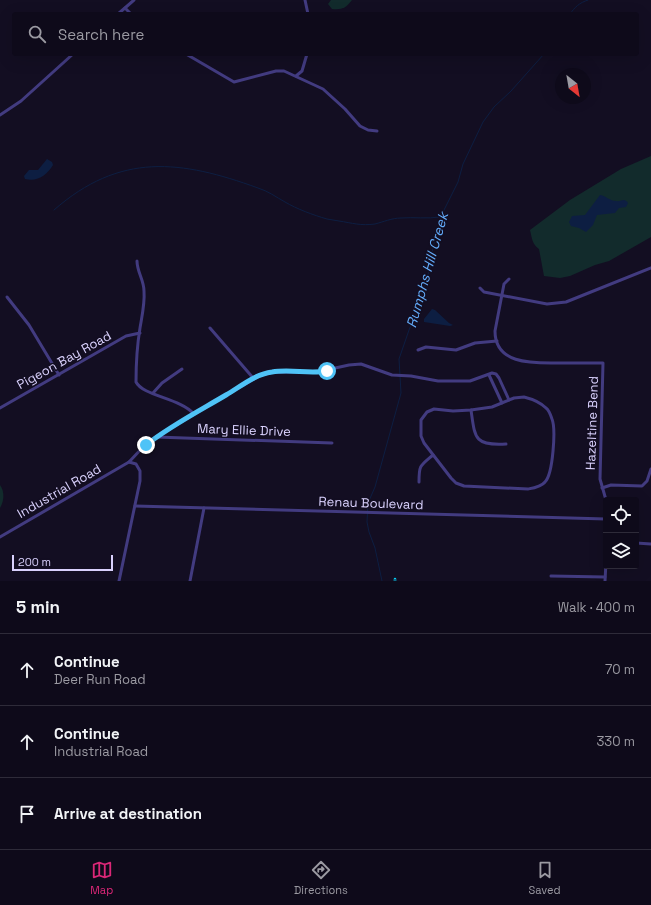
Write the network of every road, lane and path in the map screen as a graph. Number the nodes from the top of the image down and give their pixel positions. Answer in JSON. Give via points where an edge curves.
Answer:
{"nodes":[{"id":1,"x":134,"y":0,"type":"edge"},
{"id":2,"x":305,"y":0,"type":"edge"},
{"id":3,"x":125,"y":8,"type":"junction"},
{"id":4,"x":120,"y":12,"type":"edge"},
{"id":5,"x":129,"y":12,"type":"edge"},
{"id":6,"x":308,"y":12,"type":"edge"},
{"id":7,"x":71,"y":56,"type":"edge"},
{"id":8,"x":189,"y":56,"type":"edge"},
{"id":9,"x":306,"y":56,"type":"edge"},
{"id":10,"x":296,"y":76,"type":"junction"},
{"id":11,"x":0,"y":115,"type":"edge"},
{"id":12,"x":377,"y":131,"type":"dead end"},
{"id":13,"x":137,"y":261,"type":"dead end"},
{"id":14,"x":651,"y":268,"type":"edge"},
{"id":15,"x":509,"y":280,"type":"dead end"},
{"id":16,"x":480,"y":288,"type":"dead end"},
{"id":17,"x":502,"y":296,"type":"junction"},
{"id":18,"x":8,"y":297,"type":"dead end"},
{"id":19,"x":210,"y":328,"type":"dead end"},
{"id":20,"x":140,"y":333,"type":"junction"},
{"id":21,"x":496,"y":341,"type":"junction"},
{"id":22,"x":418,"y":350,"type":"dead end"},
{"id":23,"x":182,"y":368,"type":"dead end"},
{"id":24,"x":59,"y":374,"type":"junction"},
{"id":25,"x":489,"y":375,"type":"junction"},
{"id":26,"x":254,"y":379,"type":"junction"},
{"id":27,"x":153,"y":393,"type":"junction"},
{"id":28,"x":509,"y":400,"type":"junction"},
{"id":29,"x":502,"y":403,"type":"junction"},
{"id":30,"x":0,"y":408,"type":"edge"},
{"id":31,"x":471,"y":410,"type":"junction"},
{"id":32,"x":194,"y":414,"type":"junction"},
{"id":33,"x":156,"y":437,"type":"junction"},
{"id":34,"x":332,"y":443,"type":"dead end"},
{"id":35,"x":506,"y":444,"type":"dead end"},
{"id":36,"x":433,"y":455,"type":"junction"},
{"id":37,"x":129,"y":462,"type":"junction"},
{"id":38,"x":651,"y":469,"type":"edge"},
{"id":39,"x":419,"y":482,"type":"dead end"},
{"id":40,"x":602,"y":488,"type":"junction"},
{"id":41,"x":605,"y":497,"type":"edge"},
{"id":42,"x":135,"y":506,"type":"junction"},
{"id":43,"x":204,"y":508,"type":"junction"},
{"id":44,"x":603,"y":519,"type":"edge"},
{"id":45,"x":0,"y":537,"type":"edge"},
{"id":46,"x":639,"y":543,"type":"edge"},
{"id":47,"x":651,"y":544,"type":"edge"},
{"id":48,"x":606,"y":569,"type":"edge"},
{"id":49,"x":551,"y":576,"type":"dead end"},
{"id":50,"x":556,"y":576,"type":"junction"},
{"id":51,"x":605,"y":579,"type":"edge"},
{"id":52,"x":119,"y":581,"type":"edge"},
{"id":53,"x":190,"y":581,"type":"edge"},
{"id":54,"x":555,"y":581,"type":"edge"}],
"edges":[{"from":1,"to":3,"type":"street"},
{"from":2,"to":6,"type":"street"},
{"from":3,"to":4,"type":"street"},
{"from":3,"to":5,"type":"street"},
{"from":7,"to":11,"type":"street","via":[[21,101]]},
{"from":8,"to":10,"type":"street","via":[[234,82],[280,70]]},
{"from":9,"to":10,"type":"street","via":[[302,71]]},
{"from":10,"to":12,"type":"street","via":[[323,89],[360,126]]},
{"from":13,"to":20,"type":"street","via":[[144,291]]},
{"from":14,"to":17,"type":"street","via":[[556,304]]},
{"from":15,"to":17,"type":"street","via":[[504,284]]},
{"from":16,"to":17,"type":"street","via":[[484,292]]},
{"from":17,"to":21,"type":"street","via":[[495,331]]},
{"from":18,"to":24,"type":"street","via":[[29,325]]},
{"from":19,"to":26,"type":"street"},
{"from":20,"to":24,"type":"street","name":"Pigeon Bay Road","via":[[129,335]]},
{"from":20,"to":27,"type":"street","via":[[136,382],[140,388]]},
{"from":21,"to":22,"type":"street","via":[[475,343],[456,350],[426,347]]},
{"from":21,"to":40,"type":"street","name":"Hazeltine Bend","via":[[512,358],[526,362],[603,363],[600,479]]},
{"from":23,"to":27,"type":"street"},
{"from":24,"to":30,"type":"street","name":"Pigeon Bay Road"},
{"from":25,"to":26,"type":"street","name":"Industrial Road","via":[[470,381],[438,381],[392,375],[361,364],[317,372],[272,372]]},
{"from":25,"to":28,"type":"street","via":[[498,375]]},
{"from":25,"to":29,"type":"street"},
{"from":26,"to":32,"type":"street","name":"Industrial Road"},
{"from":27,"to":32,"type":"street","via":[[183,405]]},
{"from":28,"to":29,"type":"street"},
{"from":28,"to":36,"type":"street","via":[[524,397],[533,400],[547,408],[553,419],[553,462],[545,483],[528,489],[464,486],[451,478]]},
{"from":29,"to":31,"type":"street"},
{"from":31,"to":35,"type":"street","via":[[475,434],[479,439],[490,445]]},
{"from":31,"to":36,"type":"street","via":[[434,409],[427,412],[421,420],[421,436]]},
{"from":32,"to":33,"type":"street","name":"Industrial Road"},
{"from":33,"to":34,"type":"street","name":"Mary Ellie Drive"},
{"from":33,"to":37,"type":"street","name":"Industrial Road"},
{"from":36,"to":39,"type":"street","via":[[421,465]]},
{"from":37,"to":42,"type":"street","via":[[136,464],[140,471]]},
{"from":37,"to":45,"type":"street","name":"Industrial Road"},
{"from":38,"to":40,"type":"street","via":[[647,481],[642,486],[611,485]]},
{"from":40,"to":41,"type":"street","name":"Hazeltine Bend"},
{"from":42,"to":43,"type":"street","name":"Renau Boulevard"},
{"from":42,"to":52,"type":"street"},
{"from":43,"to":44,"type":"street","name":"Renau Boulevard"},
{"from":43,"to":53,"type":"street"},
{"from":46,"to":47,"type":"street"},
{"from":48,"to":51,"type":"street"},
{"from":49,"to":50,"type":"street"},
{"from":50,"to":51,"type":"street"},
{"from":50,"to":54,"type":"street"}]}
